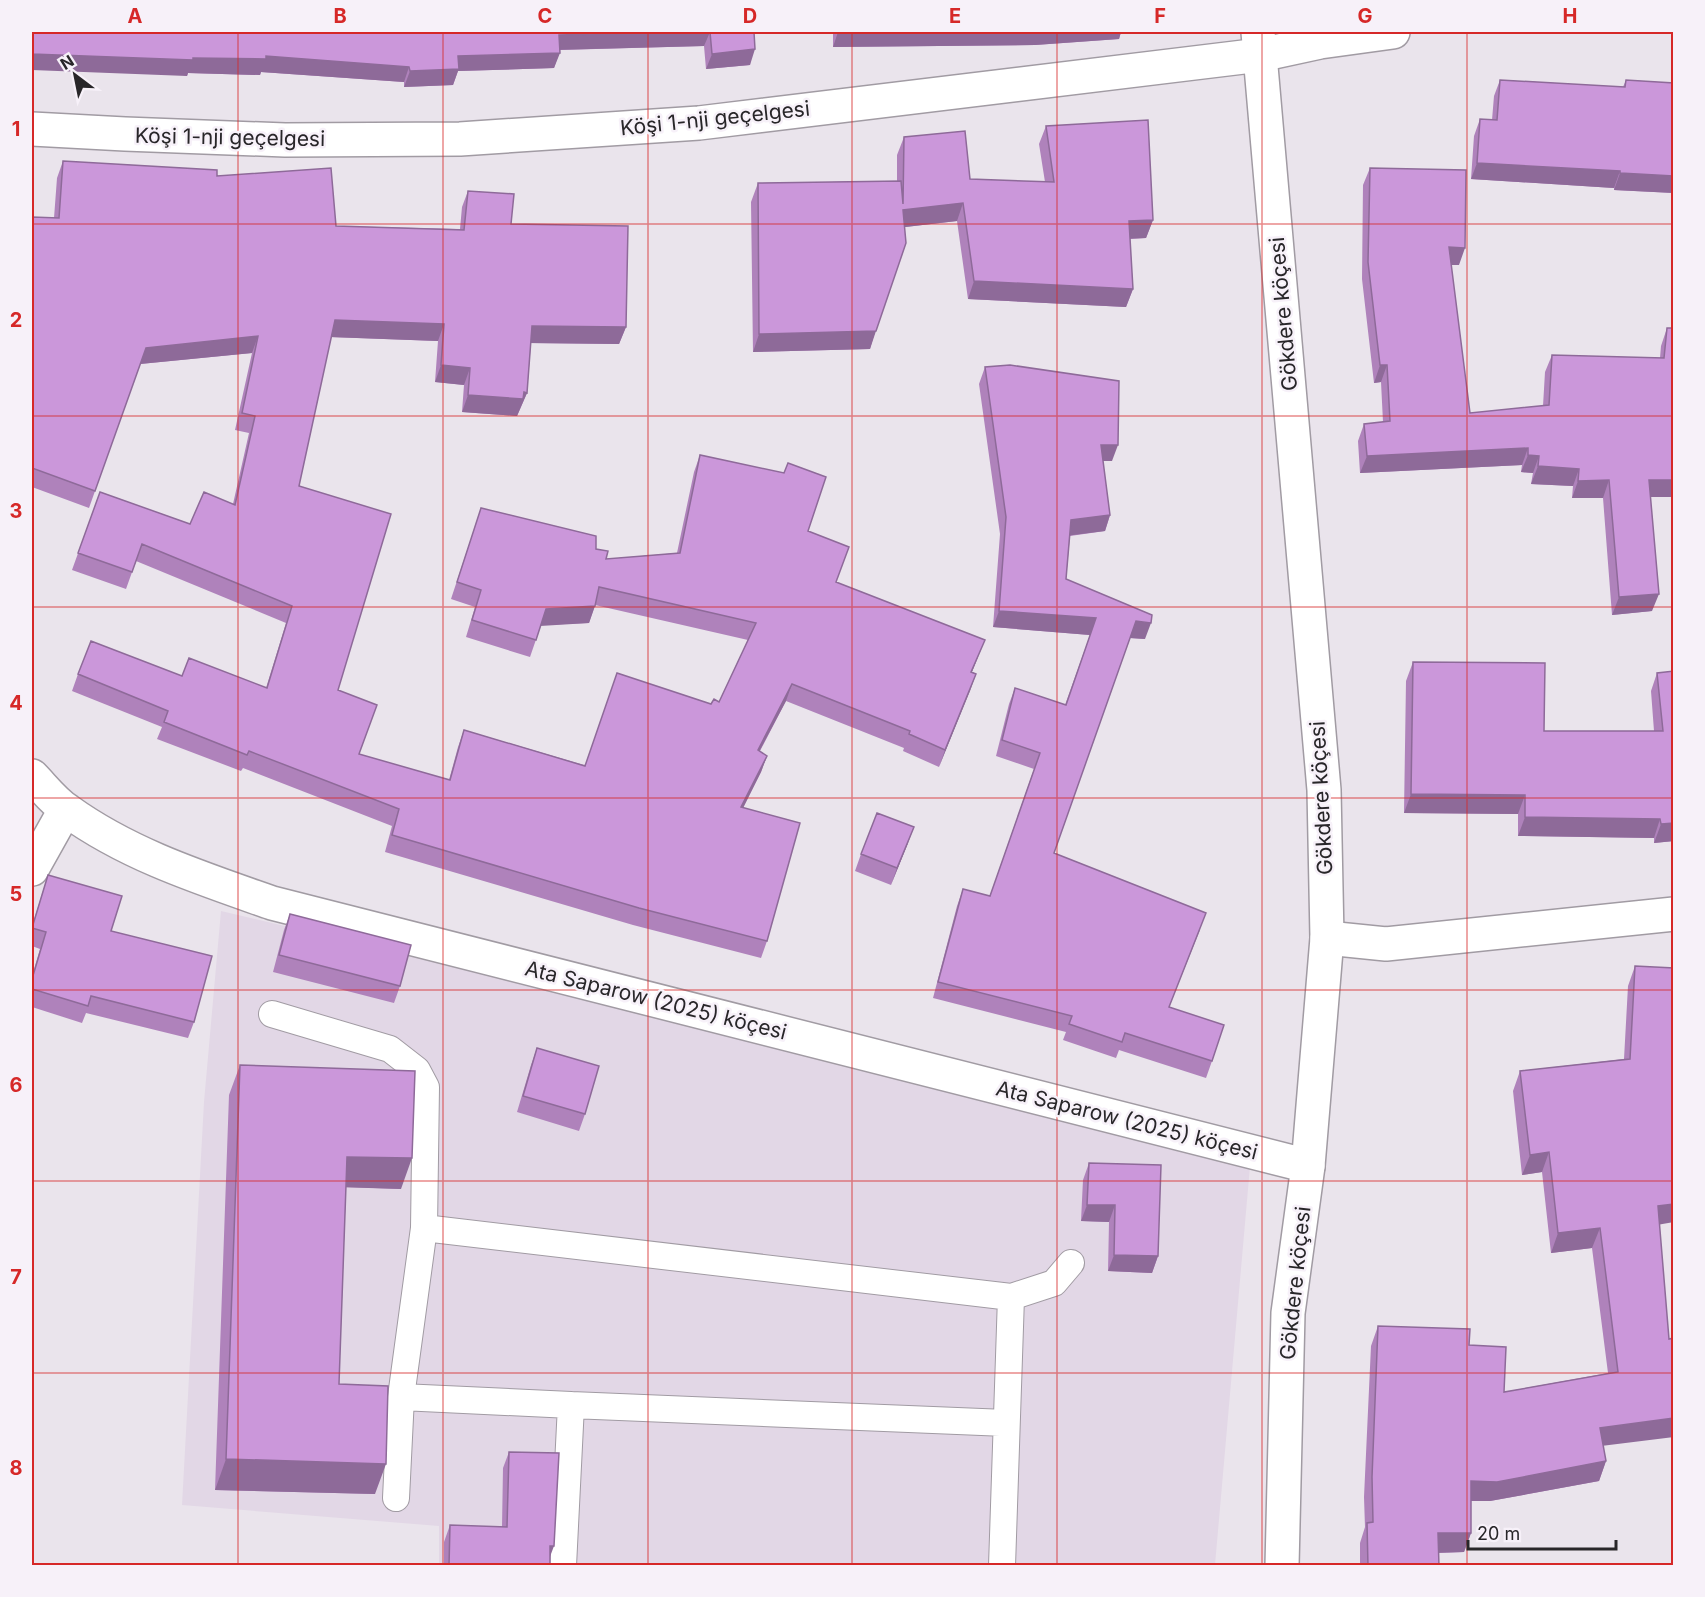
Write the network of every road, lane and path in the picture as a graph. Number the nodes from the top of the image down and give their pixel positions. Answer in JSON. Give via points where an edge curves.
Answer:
{"nodes":[{"id":1,"x":1393,"y":32,"type":"edge"},
{"id":2,"x":1259,"y":43,"type":"edge"},
{"id":3,"x":32,"y":129,"type":"edge"},
{"id":4,"x":32,"y":776,"type":"edge"},
{"id":5,"x":65,"y":810,"type":"junction"},
{"id":6,"x":32,"y":869,"type":"edge"},
{"id":7,"x":1674,"y":914,"type":"edge"},
{"id":8,"x":1327,"y":938,"type":"junction"},
{"id":9,"x":272,"y":1014,"type":"dead end"},
{"id":10,"x":1308,"y":1166,"type":"junction"},
{"id":11,"x":424,"y":1228,"type":"junction"},
{"id":12,"x":1071,"y":1263,"type":"dead end"},
{"id":13,"x":1011,"y":1297,"type":"junction"},
{"id":14,"x":402,"y":1396,"type":"junction"},
{"id":15,"x":571,"y":1405,"type":"junction"},
{"id":16,"x":1006,"y":1423,"type":"junction"},
{"id":17,"x":396,"y":1498,"type":"dead end"},
{"id":18,"x":563,"y":1566,"type":"edge"},
{"id":19,"x":1002,"y":1566,"type":"edge"},
{"id":20,"x":1282,"y":1566,"type":"edge"}],
"edges":[{"from":1,"to":2,"type":"street","name":"Köşi 1-nji geçelgesi","via":[[1320,42]]},
{"from":2,"to":3,"type":"street","name":"Köşi 1-nji geçelgesi","via":[[699,123],[460,140],[285,140]]},
{"from":2,"to":8,"type":"street","name":"Gökdere köçesi","via":[[1324,790]]},
{"from":4,"to":5,"type":"street","name":"Ata Saparow (2025) köçesi"},
{"from":5,"to":6,"type":"street"},
{"from":5,"to":10,"type":"street","name":"Ata Saparow (2025) köçesi","via":[[114,840],[170,866],[272,903]]},
{"from":7,"to":8,"type":"street","via":[[1386,944]]},
{"from":8,"to":10,"type":"street","name":"Gökdere köçesi"},
{"from":9,"to":11,"type":"lane","via":[[390,1049],[417,1070],[426,1087]]},
{"from":10,"to":20,"type":"street","name":"Gökdere köçesi","via":[[1288,1313]]},
{"from":11,"to":13,"type":"lane"},
{"from":11,"to":14,"type":"lane"},
{"from":12,"to":13,"type":"lane","via":[[1054,1284]]},
{"from":13,"to":16,"type":"lane"},
{"from":14,"to":15,"type":"lane"},
{"from":14,"to":17,"type":"lane"},
{"from":15,"to":16,"type":"lane"},
{"from":15,"to":18,"type":"lane"},
{"from":16,"to":19,"type":"lane"}]}
